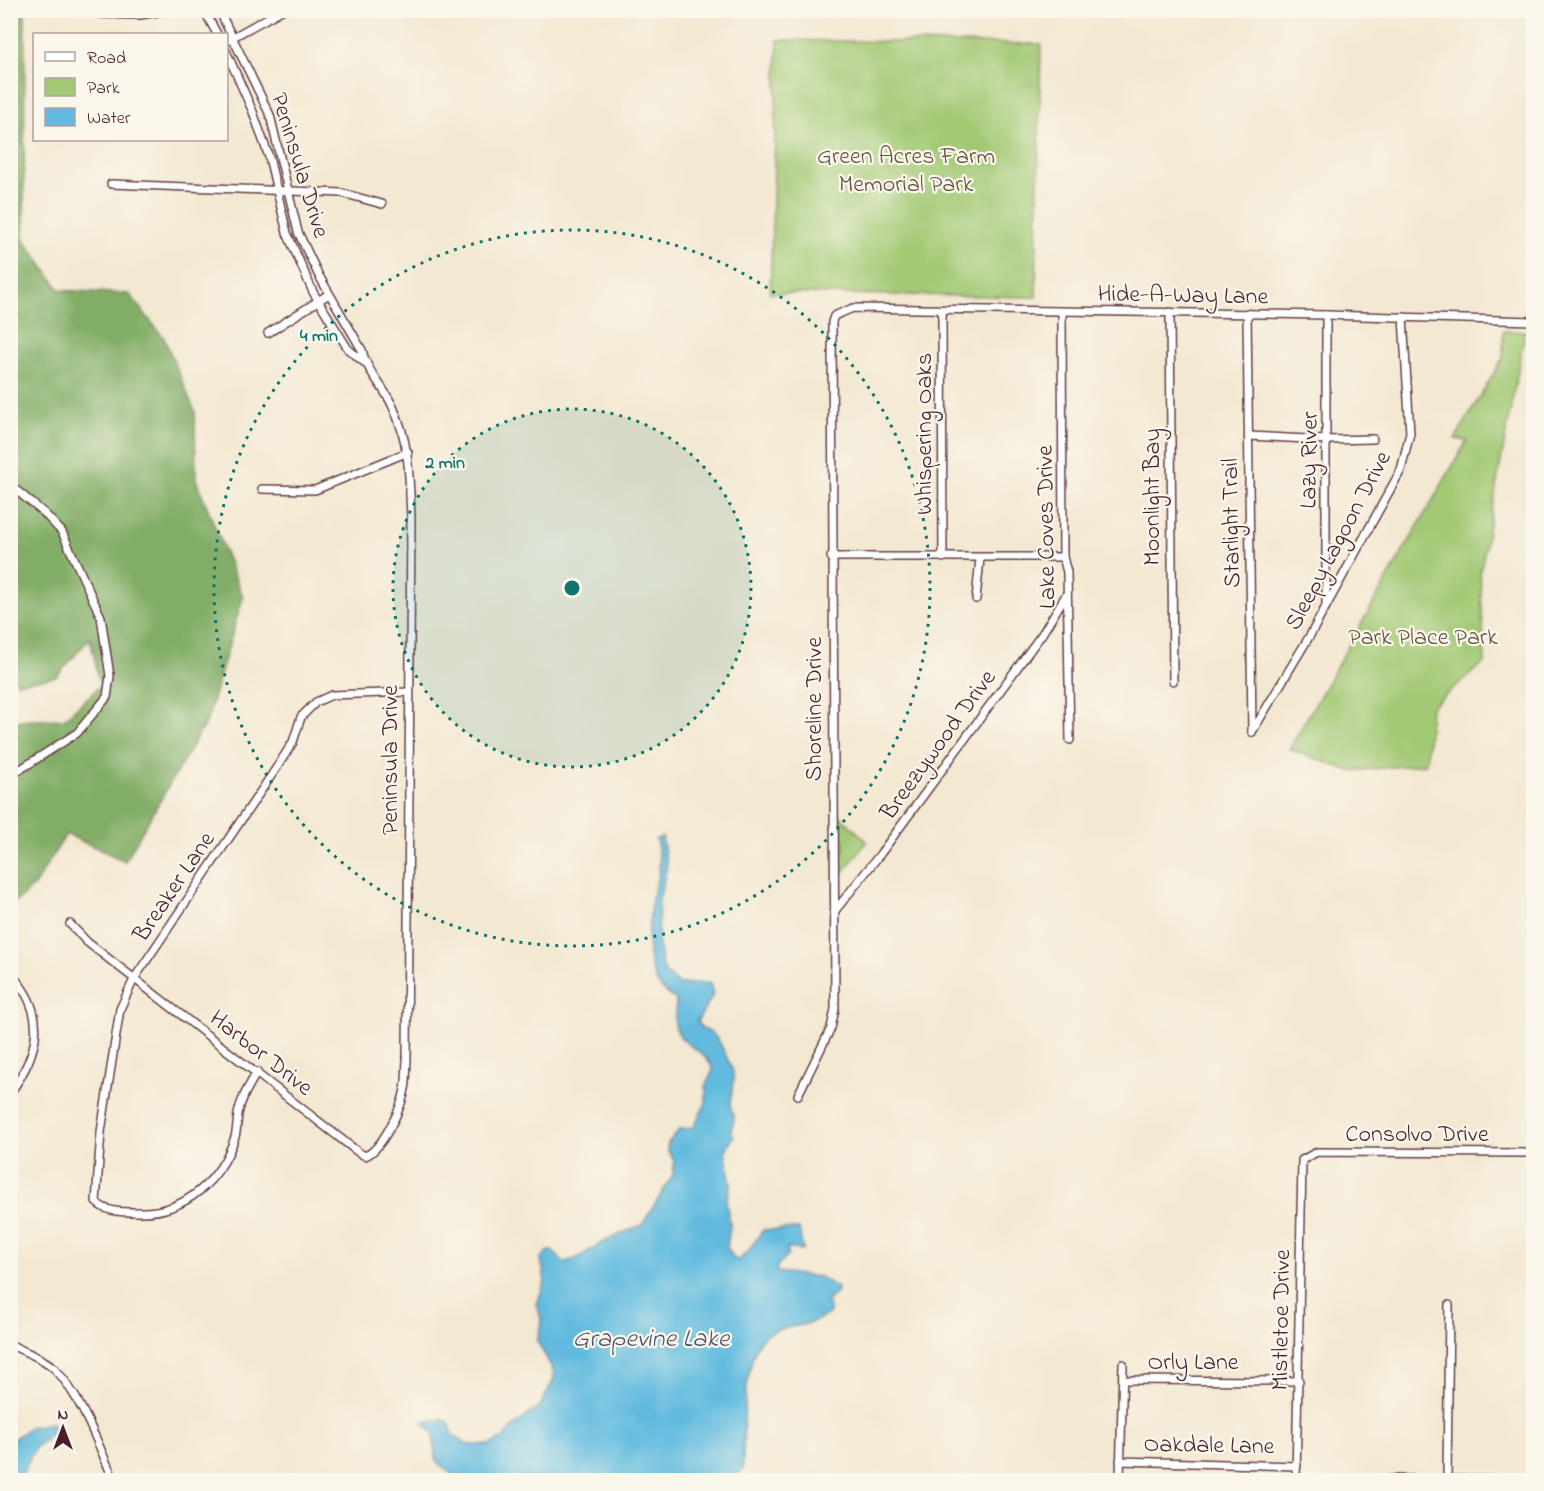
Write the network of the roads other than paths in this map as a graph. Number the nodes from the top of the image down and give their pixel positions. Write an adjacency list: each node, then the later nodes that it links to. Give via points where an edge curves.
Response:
1 (169, 10): 5 (street, via 140,15)
2 (204, 10): 6 (street)
3 (219, 10): 7 (street, Peninsula Drive)
4 (282, 10): 8 (street)
5 (100, 14)
6 (216, 33)
7 (228, 33)
8 (230, 39): 12 (street, Peninsula Drive, via 270,115)
9 (228, 56): 11 (street, Peninsula Drive, via 269,157)
10 (111, 184): 11 (street)
11 (275, 192): 12 (street); 15 (street, Peninsula Drive, via 287,232)
12 (288, 192): 13 (street, via 354,194); 14 (street, Peninsula Drive, via 298,232)
13 (382, 204)
14 (328, 294): 15 (street); 25 (street, Peninsula Drive, via 362,350)
15 (319, 302): 24 (street); 25 (street, Peninsula Drive, via 348,349)
16 (942, 310): 17 (street, Hide-A-Way Lane); 21 (street, Hide-A-Way Lane, via 850,308); 34 (street, Whispering Oaks)
17 (1062, 312): 18 (street, Hide-A-Way Lane); 33 (street, Lake Coves Drive)
18 (1170, 312): 19 (street, Hide-A-Way Lane); 39 (street, Moonlight Bay)
19 (1248, 313): 20 (street, Hide-A-Way Lane); 26 (street, Starlight Trail)
20 (1326, 315): 22 (street, Hide-A-Way Lane); 28 (street, Lazy River)
21 (834, 316): 32 (street, Shoreline Drive)
22 (1403, 317): 23 (street, Hide-A-Way Lane); 38 (street, Sleepy Lagoon Drive, via 1410,433 1401,470)
23 (1533, 321)
24 (268, 333)
25 (364, 362): 29 (street, Peninsula Drive, via 392,405)
26 (1249, 436): 28 (street); 41 (street, Starlight Trail)
27 (1372, 439): 28 (street)
28 (1327, 440): 38 (street, Lazy River)
29 (408, 452): 31 (street, via 315,490); 40 (street, Peninsula Drive)
30 (10, 485): 43 (street, via 62,532 101,617 110,676 106,697 77,733)
31 (262, 489)
32 (831, 557): 34 (street); 44 (street, Shoreline Drive)
33 (1063, 557): 35 (street); 36 (street, Lake Coves Drive)
34 (943, 558): 35 (street)
35 (980, 558): 37 (street)
36 (1066, 595): 42 (street, Lake Coves Drive); 44 (street, Breezywood Drive, via 1042,634 881,854)
37 (976, 599)
38 (1326, 606): 41 (street, Sleepy Lagoon Drive)
39 (1173, 681)
40 (409, 692): 47 (street, Breaker Lane, via 332,695 309,708 279,764); 52 (street, Peninsula Drive, via 405,1090 378,1147)
41 (1252, 732)
42 (1070, 740)
43 (10, 776)
44 (834, 912): 50 (street, Shoreline Drive, via 834,1020)
45 (70, 924): 47 (street, Harbor Drive)
46 (10, 973): 49 (street, via 29,1003 37,1036 31,1062)
47 (134, 979): 48 (street, Harbor Drive); 48 (street, Breaker Lane, via 120,1009 100,1136 96,1202 101,1208 152,1212 182,1204 208,1185 235,1137 245,1092)
48 (257, 1072): 52 (street, Harbor Drive)
49 (10, 1093)
50 (798, 1095)
51 (1533, 1153): 53 (street, Consolvo Drive, via 1317,1152)
52 (365, 1156)
53 (1302, 1160): 58 (street, Mistletoe Drive)
54 (1449, 1305): 62 (street)
55 (10, 1344): 63 (street, via 48,1364 61,1376)
56 (1123, 1364): 57 (street)
57 (1122, 1380): 58 (street, Orly Lane); 59 (street)
58 (1299, 1382): 60 (street, Mistletoe Drive)
59 (1120, 1461): 60 (street, Oakdale Lane); 64 (street)
60 (1297, 1466): 65 (street, Mistletoe Drive)
61 (1391, 1479): 62 (street)
62 (1447, 1479): 66 (street)
63 (114, 1480)
64 (1120, 1480)
65 (1296, 1480)
66 (1533, 1480)

